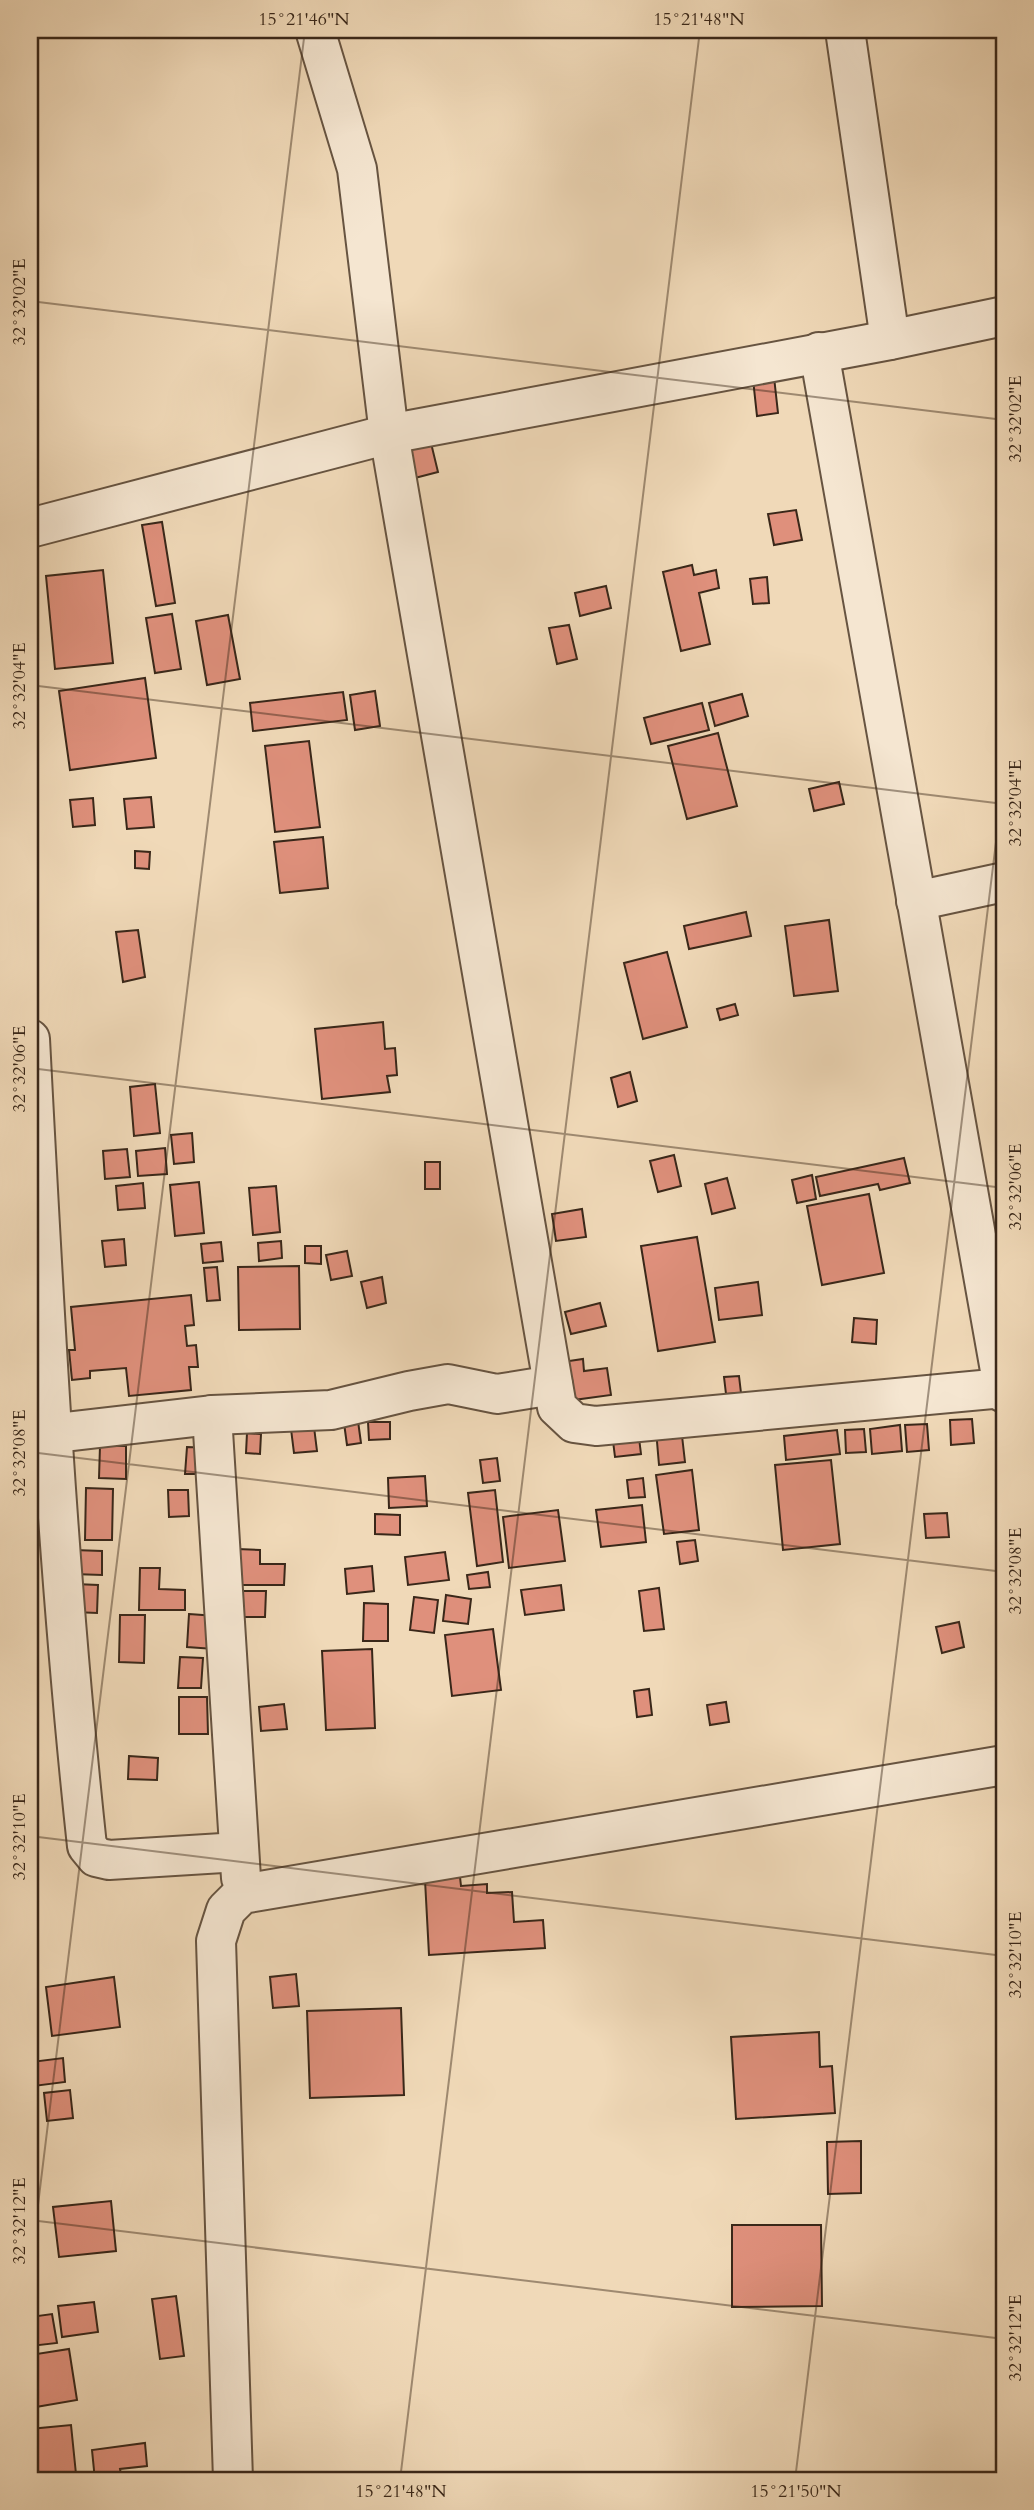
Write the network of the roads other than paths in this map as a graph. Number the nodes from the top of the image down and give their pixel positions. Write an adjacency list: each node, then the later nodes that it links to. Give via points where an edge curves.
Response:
1 (315, 30): 6 (street, via 357,169)
2 (845, 30): 4 (street)
3 (1004, 316): 4 (street)
4 (890, 340): 5 (street)
5 (819, 352): 6 (street); 9 (street)
6 (388, 434): 7 (street); 11 (street)
7 (30, 527)
8 (1004, 883): 9 (street)
9 (916, 901): 12 (street)
10 (30, 1039): 14 (street)
11 (553, 1385): 12 (street, via 557,1407 574,1423 596,1426); 13 (street, via 497,1394 448,1384 331,1410)
12 (1004, 1390)
13 (212, 1415): 14 (street); 16 (street)
14 (40, 1435): 16 (street, via 87,1846 96,1857 109,1860)
15 (1004, 1765): 17 (street)
16 (239, 1852): 17 (street)
17 (242, 1894): 18 (street, via 226,1910 216,1941)
18 (233, 2480)

